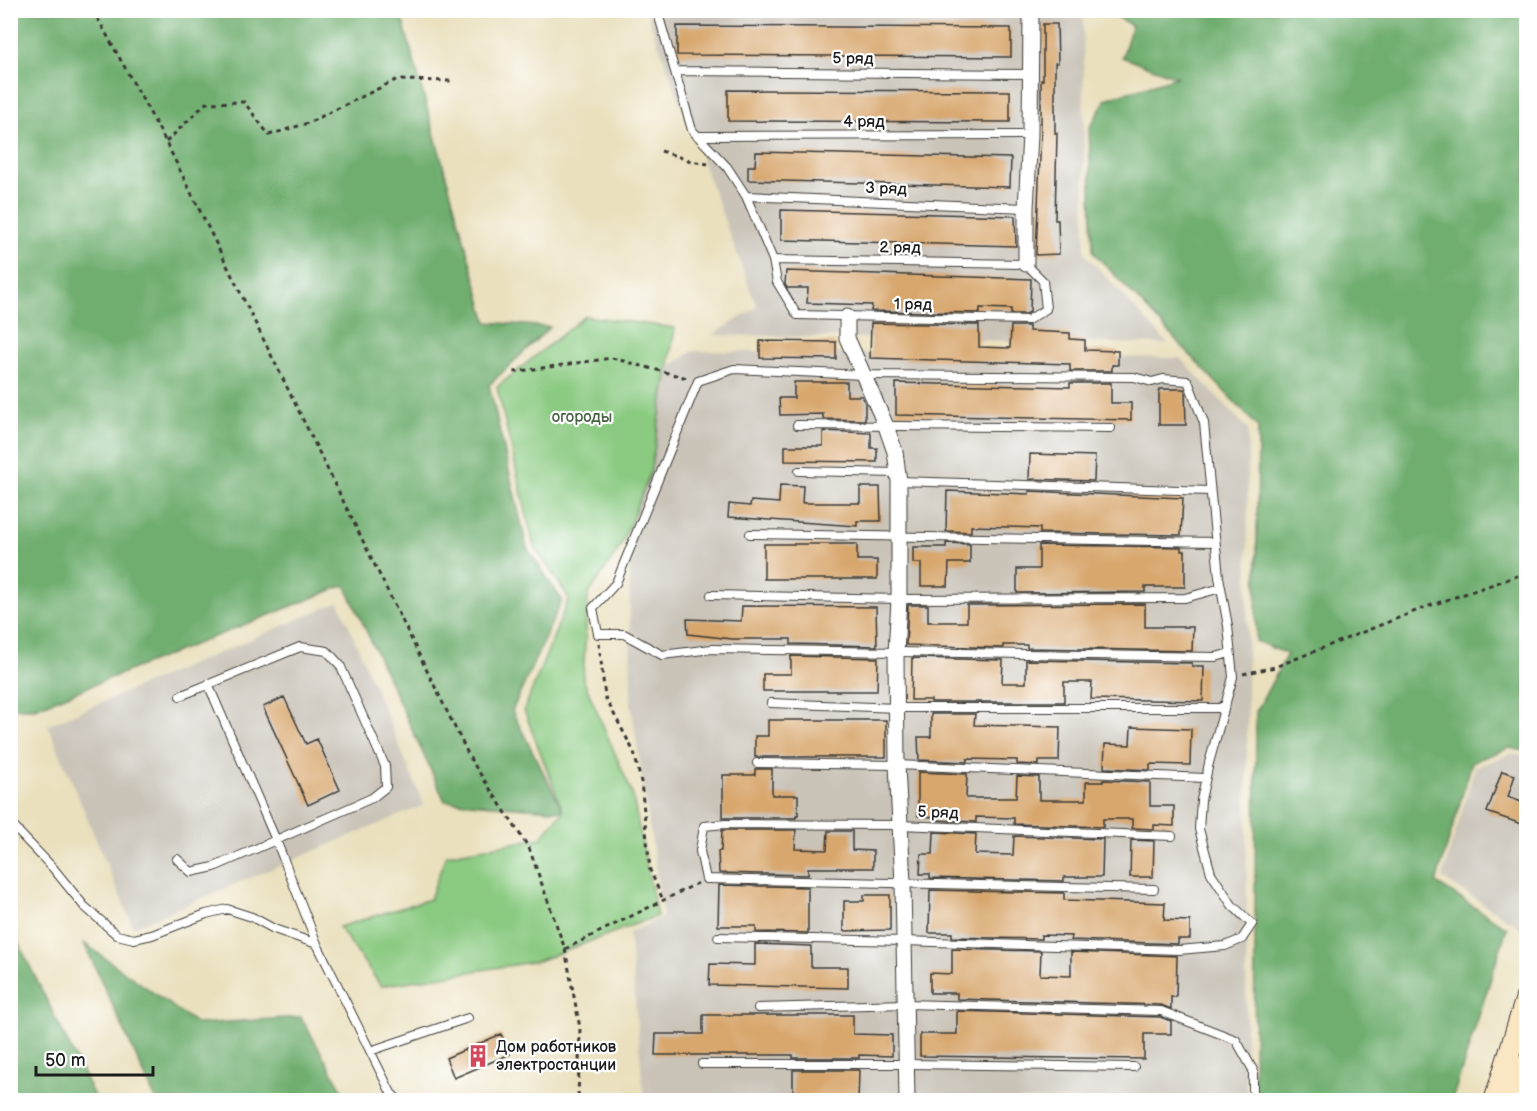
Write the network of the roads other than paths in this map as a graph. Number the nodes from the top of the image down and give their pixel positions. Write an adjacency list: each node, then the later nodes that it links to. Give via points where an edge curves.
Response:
1 (657, 10): 4 (lane)
2 (858, 10): 3 (lane)
3 (1031, 11): 5 (street)
4 (676, 71): 5 (lane, 5 ряд); 7 (lane)
5 (1030, 75): 6 (street)
6 (1030, 135): 7 (lane, 4 ряд); 9 (street)
7 (697, 136): 8 (lane, via 727,167)
8 (746, 196): 9 (lane, 3 ряд); 10 (lane)
9 (1026, 208): 11 (street)
10 (773, 260): 11 (lane, 2 ряд); 12 (lane, 1 ряд, via 777,282 797,315)
11 (1026, 264): 12 (lane, 1 ряд, via 1043,280 1046,309 1028,320)
12 (847, 317): 13 (street, via 847,338)
13 (864, 375): 15 (street); 19 (lane, via 1188,381 1204,423); 26 (lane, via 734,369 698,381 616,583 593,608 598,634 624,634 662,655 712,649)
14 (797, 425): 15 (lane)
15 (886, 426): 16 (lane); 18 (street)
16 (1111, 428)
17 (799, 471): 18 (lane)
18 (899, 477): 19 (lane); 21 (street)
19 (1210, 490): 22 (lane)
20 (750, 534): 21 (lane)
21 (900, 536): 22 (lane); 25 (street)
22 (1215, 542): 23 (lane)
23 (1221, 588): 25 (lane, via 1185,598); 27 (lane)
24 (711, 595): 25 (lane)
25 (899, 599): 26 (street)
26 (896, 653): 27 (lane, via 1216,657); 32 (street)
27 (1230, 653): 31 (lane, via 1233,677)
28 (208, 684): 29 (lane); 39 (lane); 39 (lane, via 300,647 327,651 340,665 385,766 386,787 372,798)
29 (180, 696)
30 (771, 704): 32 (lane)
31 (1226, 704): 32 (lane, via 1220,708); 35 (lane)
32 (897, 708): 34 (street)
33 (757, 763): 34 (lane)
34 (897, 765): 35 (lane); 37 (street)
35 (1206, 778): 44 (lane, via 1199,829 1211,873 1232,905 1252,924 1242,939 1225,946 1179,950)
36 (10, 823): 45 (lane, via 84,906 117,935 134,939 152,935 227,909)
37 (899, 825): 38 (lane, 5 ряд); 41 (street); 41 (lane, 5 ряд, via 704,826 700,851 706,879)
38 (1172, 836)
39 (276, 840): 40 (lane, via 214,867 190,872); 45 (lane)
40 (177, 859)
41 (903, 883): 42 (lane); 44 (street)
42 (1154, 889)
43 (717, 937): 44 (lane)
44 (904, 940): 47 (street)
45 (317, 944): 51 (lane)
46 (1527, 999): 50 (main road)
47 (906, 1004): 48 (lane); 53 (street); 57 (lane, via 1161,1011 1236,1040 1253,1070)
48 (758, 1008)
49 (468, 1018): 51 (lane)
50 (1512, 1048): 58 (main road); 59 (main road)
51 (370, 1051): 55 (lane)
52 (702, 1064): 53 (lane)
53 (907, 1064): 54 (lane); 56 (street)
54 (1134, 1067)
55 (398, 1101)
56 (908, 1101)
57 (1253, 1101)
58 (1495, 1101)
59 (1515, 1101)

